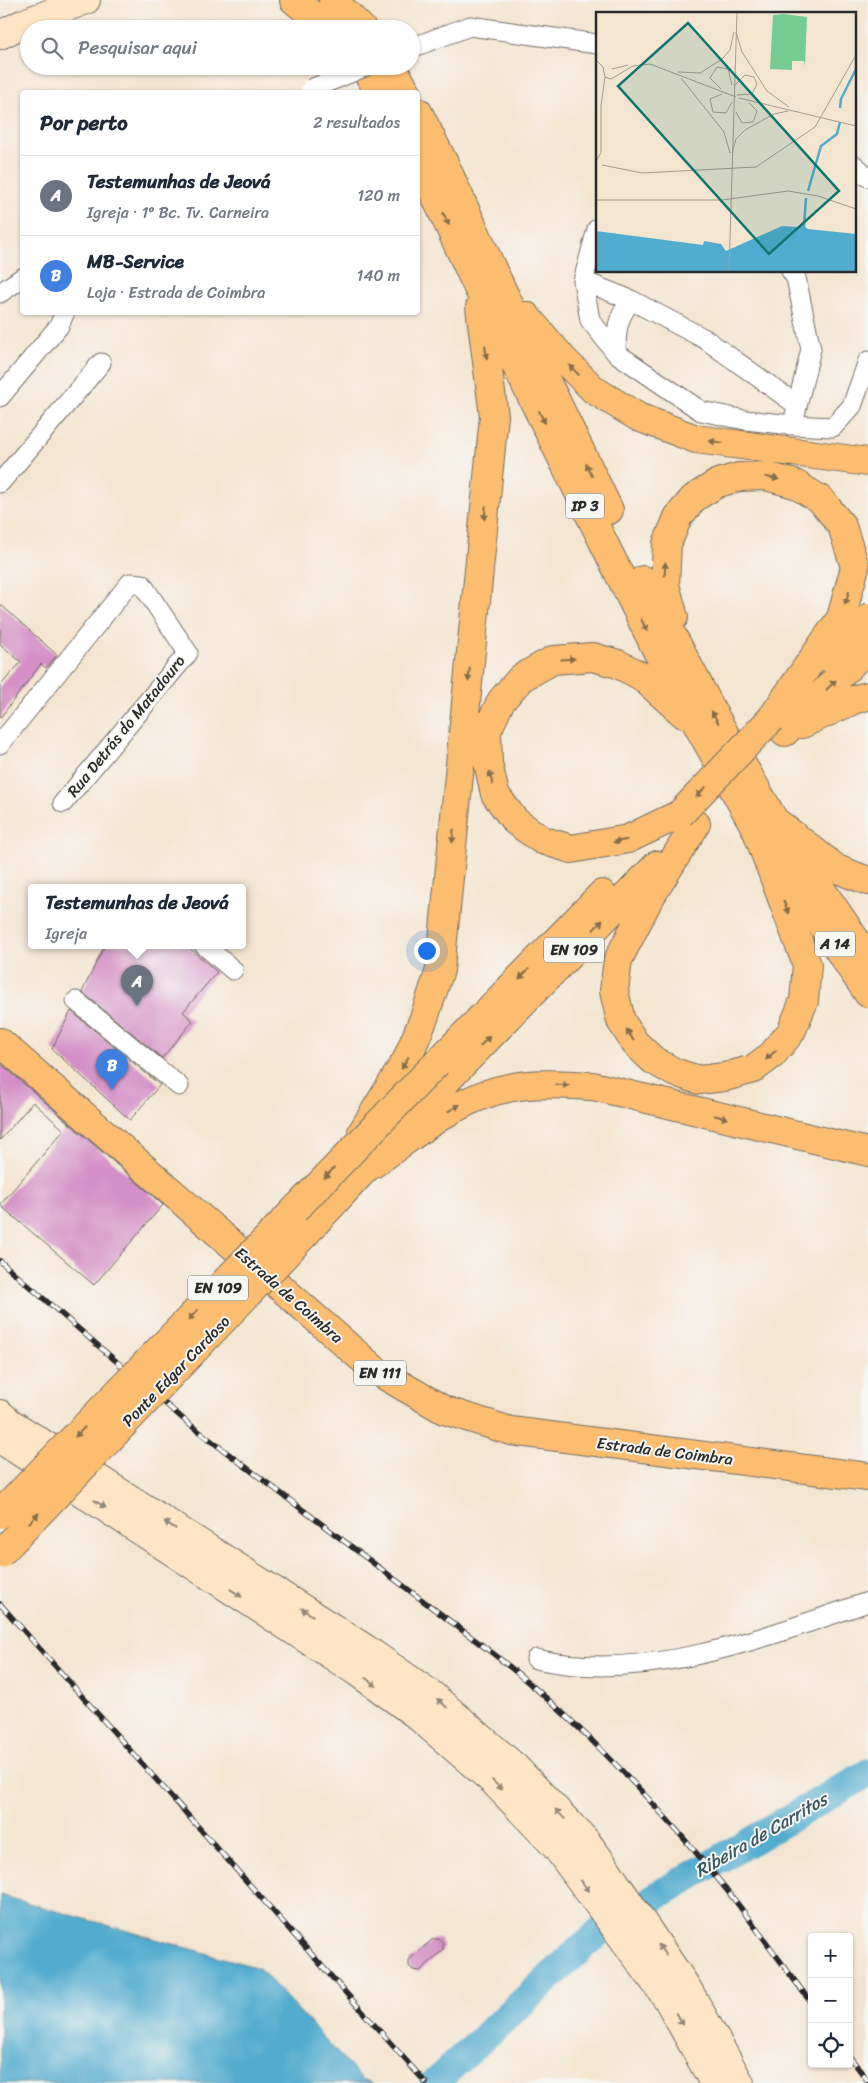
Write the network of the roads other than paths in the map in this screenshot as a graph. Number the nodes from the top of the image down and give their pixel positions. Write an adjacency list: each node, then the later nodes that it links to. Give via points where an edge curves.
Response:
1 (86, 0): 4 (main road)
2 (294, 0): 5 (main road)
3 (332, 0): 6 (main road)
4 (32, 20)
5 (318, 20)
6 (353, 20)
7 (20, 25): 8 (main road)
8 (0, 35)
9 (420, 44): 10 (street, via 470,26)
10 (596, 44)
11 (345, 75): 14 (street, bridge)
12 (369, 75): 15 (main road)
13 (397, 75): 16 (main road)
14 (309, 90)
15 (380, 90)
16 (406, 90)
17 (420, 116): 24 (main road, IP 3, via 444,163)
18 (420, 163): 24 (main road, IP 3, one-way to 24)
19 (856, 168): 20 (street)
20 (868, 177)
21 (596, 233): 25 (street)
22 (792, 272): 33 (street, via 796,278 811,349)
23 (20, 279): 26 (street)
24 (486, 280): 35 (main road, one-way to 24, via 696,439 638,417 594,390); 39 (main road, IP 3, one-way to 24); 42 (main road, IP 3, one-way to 42, via 666,669); 56 (main road, one-way to 56, via 494,416 440,970 407,1059)
25 (583, 281): 27 (street); 29 (street, via 590,320)
26 (0, 294)
27 (631, 300): 29 (street, via 621,313 616,330); 33 (street, via 705,339)
28 (64, 315): 32 (street, via 59,326)
29 (616, 353): 34 (street, via 701,411)
30 (868, 361): 34 (street, via 852,406 833,427)
31 (101, 363): 36 (street)
32 (0, 397)
33 (797, 405): 34 (street)
34 (792, 426)
35 (868, 462)
36 (0, 483)
37 (868, 618): 41 (main road, EN 109)
38 (868, 647): 41 (main road, EN 109, one-way to 38)
39 (688, 667): 41 (main road, one-way to 41, via 664,585 667,544 678,517 694,498 718,483 739,477 766,476 795,484 821,500 842,526 855,568 841,618); 46 (main road, IP 3, one-way to 39)
40 (868, 696): 41 (main road)
41 (778, 725): 45 (main road, EN 109)
42 (698, 726): 45 (main road, one-way to 42, via 628,839 572,849 542,840 515,821 495,794 488,762 488,732 501,701 521,678 553,660 593,657 618,664 641,676); 46 (main road, IP 3)
43 (0, 744): 44 (street, Rua Detrás do Matadouro, via 130,583 142,584 188,653)
44 (63, 803)
45 (688, 819): 46 (main road, one-way to 45, via 808,965 804,1001 791,1032 772,1055 752,1069 699,1080 674,1072 653,1060 635,1043 621,1021 614,991 618,960); 56 (main road, Ponte Edgar Cardoso / EN 109, bridge)
46 (765, 824): 47 (main road, via 837,869); 49 (main road, A 14); 51 (main road, A 14)
47 (868, 881)
48 (209, 949): 50 (street)
49 (868, 958)
50 (233, 970)
51 (868, 993)
52 (76, 1001): 54 (street)
53 (0, 1042): 59 (main road, Estrada de Coimbra / EN 111, via 375,1370 444,1410 511,1430)
54 (178, 1086)
55 (868, 1152): 56 (main road, one-way to 55, via 482,1094 514,1086 557,1084 593,1086)
56 (360, 1158): 60 (main road, Ponte Edgar Cardoso / EN 109, one-way to 60, bridge); 61 (main road, Ponte Edgar Cardoso / EN 109, one-way to 56, bridge)
57 (0, 1414): 64 (main road, one-way to 57, via 514,1766 432,1695 366,1649)
58 (0, 1439): 65 (main road, one-way to 65, via 358,1672 414,1714 494,1782)
59 (868, 1477)
60 (0, 1514)
61 (0, 1554)
62 (868, 1602): 63 (street, via 752,1642 652,1663 574,1665)
63 (536, 1659)
64 (586, 1842): 65 (main road); 67 (main road, one-way to 64, via 687,1988)
65 (556, 1847): 66 (main road, one-way to 66, via 668,2000)
66 (714, 2083)
67 (740, 2083)

